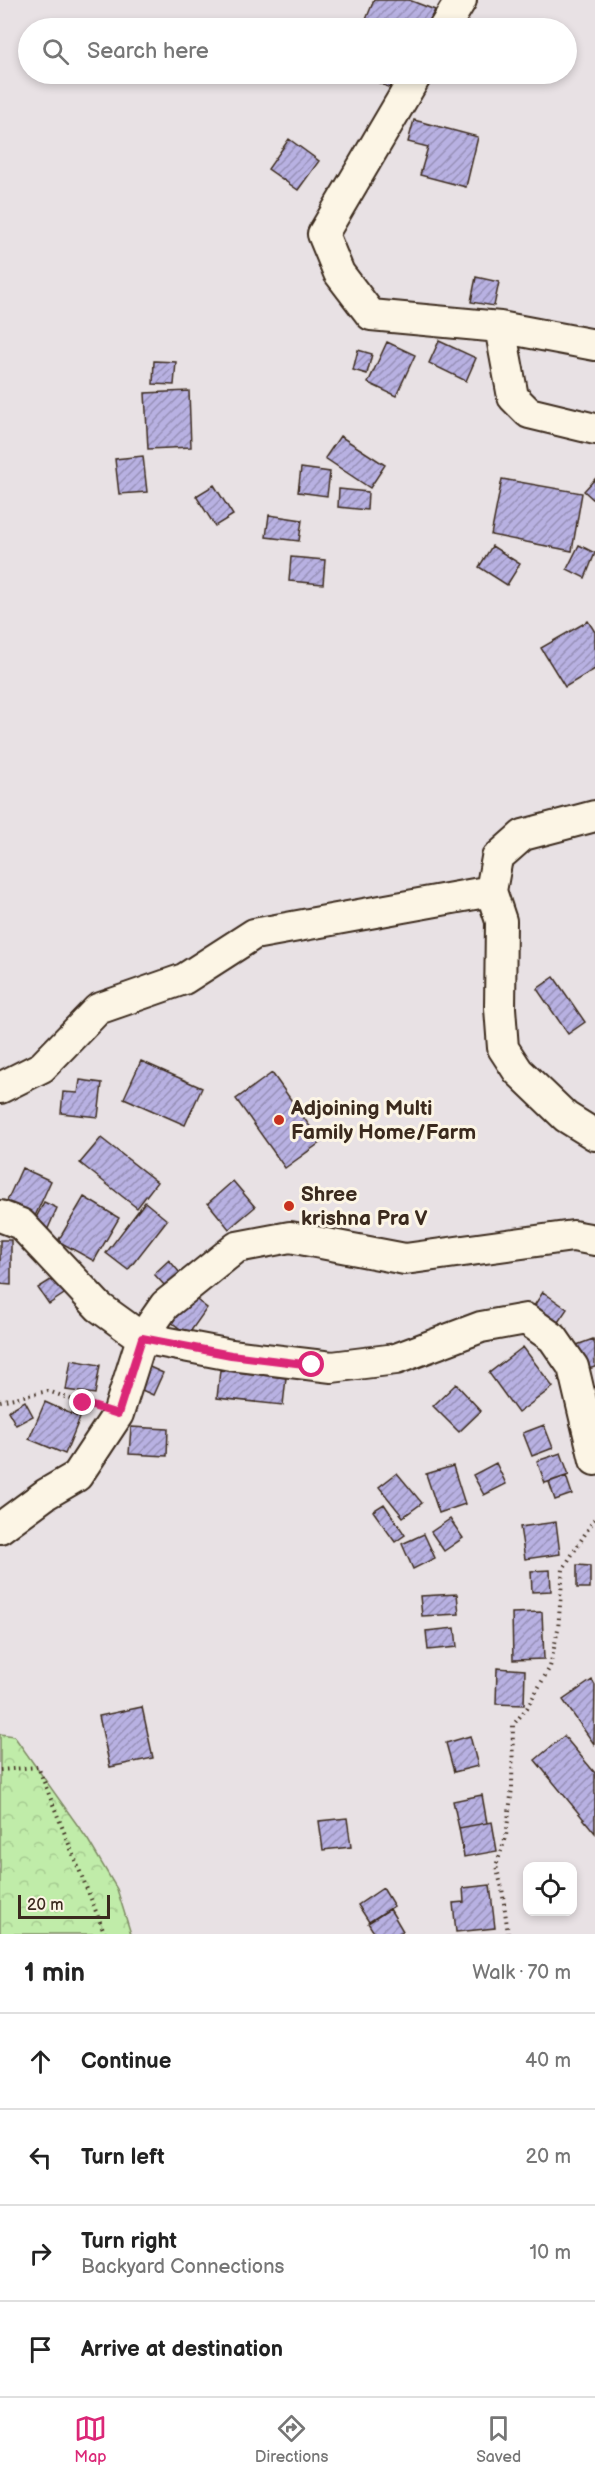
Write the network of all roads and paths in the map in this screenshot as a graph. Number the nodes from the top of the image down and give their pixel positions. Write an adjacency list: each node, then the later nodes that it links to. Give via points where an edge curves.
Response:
1 (461, 0): 2 (street)
2 (450, 18)
3 (411, 84): 4 (street, via 323,234 339,273 371,315)
4 (500, 327): 5 (street); 6 (street, via 513,397 529,413)
5 (595, 345)
6 (595, 429)
7 (595, 816): 8 (street, via 523,835 497,858)
8 (491, 891): 9 (street, via 254,934 184,979 98,1009 42,1067); 10 (street, via 501,921 503,1048 518,1071 558,1109)
9 (0, 1088)
10 (595, 1135)
11 (0, 1216): 13 (street, via 21,1224 99,1307)
12 (595, 1240): 13 (street, via 573,1236 405,1259 290,1237 237,1247 165,1305)
13 (142, 1338): 15 (street); 16 (street, via 231,1355 332,1367 396,1359 481,1327 526,1319 553,1338 573,1367)
14 (0, 1401): 15 (path, via 48,1391)
15 (118, 1414): 18 (street, via 77,1476)
16 (595, 1460)
17 (595, 1518): 21 (path, via 563,1569 550,1667 513,1725 512,1788 506,1836 496,1866)
18 (0, 1528)
19 (0, 1770): 20 (path, via 38,1767)
20 (105, 1934)
21 (508, 1934)

